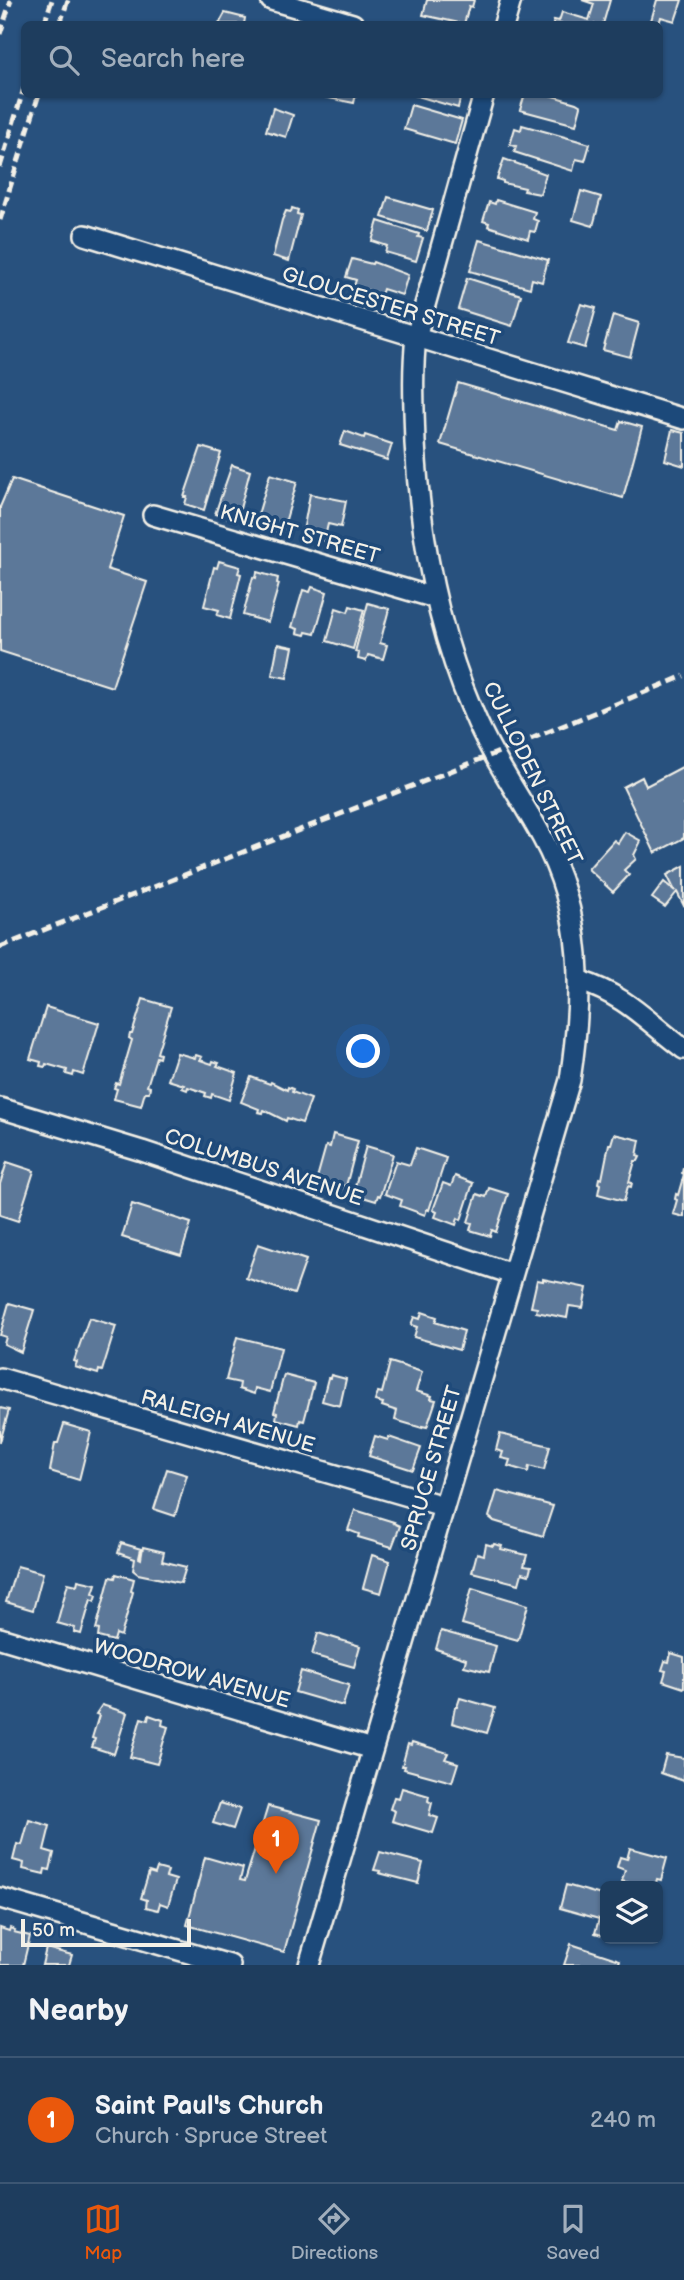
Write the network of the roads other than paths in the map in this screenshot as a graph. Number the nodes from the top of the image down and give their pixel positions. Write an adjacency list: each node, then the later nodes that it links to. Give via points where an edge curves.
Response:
1 (271, 0): 3 (street)
2 (511, 0): 4 (street)
3 (344, 21)
4 (505, 21)
5 (483, 98): 7 (street, CULLODEN STREET)
6 (85, 235): 7 (street, GLOUCESTER STREET)
7 (416, 337): 8 (street, GLOUCESTER STREET); 10 (street, CULLODEN STREET, via 412,376 418,503)
8 (684, 419)
9 (153, 515): 10 (street, KNIGHT STREET)
10 (435, 598): 11 (street, CULLODEN STREET, via 473,712 554,860 577,941)
11 (580, 981): 12 (street, via 625,1001); 14 (street, SPRUCE STREET, via 570,1080)
12 (684, 1049)
13 (0, 1108): 14 (street, COLUMBUS AVENUE)
14 (512, 1274): 16 (street, SPRUCE STREET)
15 (0, 1378): 16 (street, RALEIGH AVENUE)
16 (443, 1506): 18 (street, SPRUCE STREET)
17 (0, 1638): 18 (street, WOODROW AVENUE)
18 (372, 1749): 21 (street, SPRUCE STREET)
19 (0, 1898): 20 (street)
20 (230, 1965)
21 (309, 1965)

